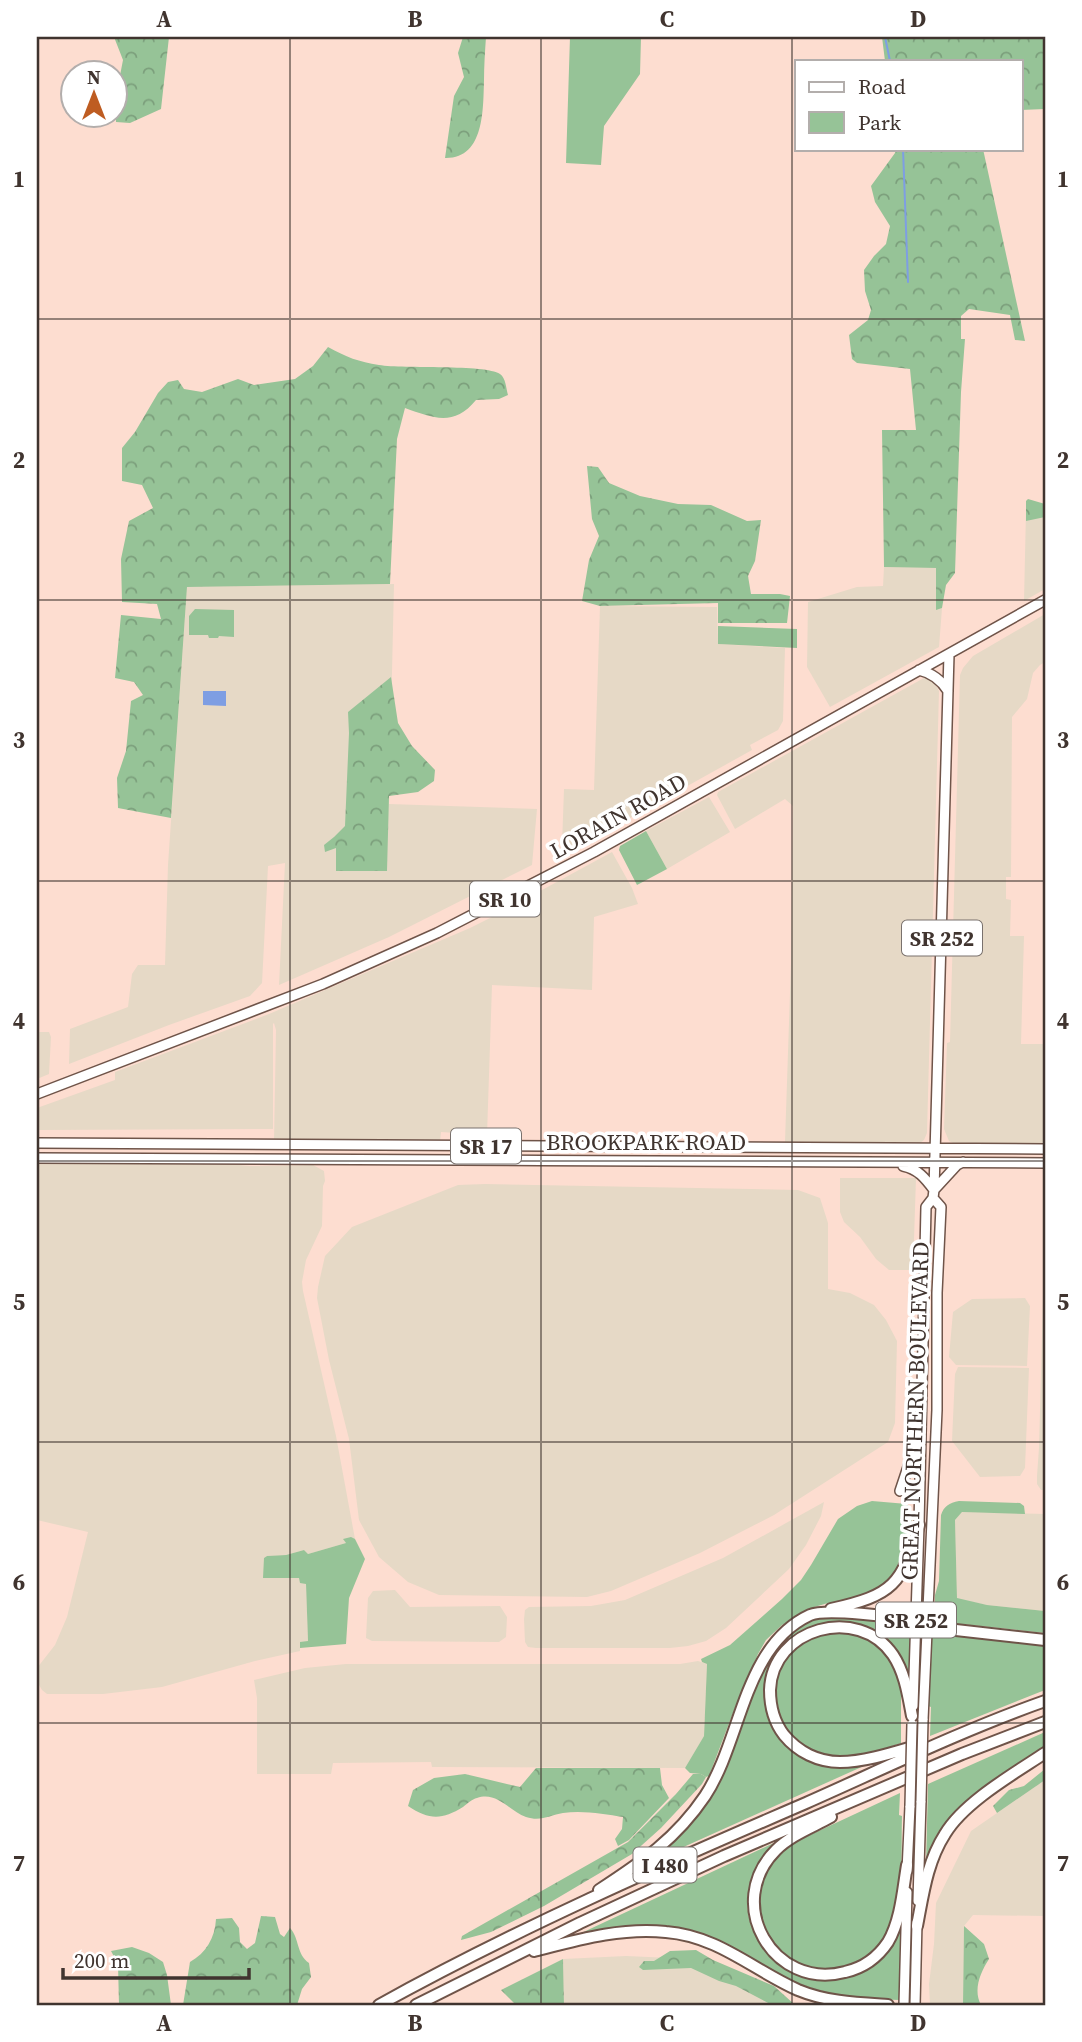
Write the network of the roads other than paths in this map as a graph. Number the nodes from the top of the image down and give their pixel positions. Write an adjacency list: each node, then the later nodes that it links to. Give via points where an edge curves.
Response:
1 (1045, 600): 2 (main road, LORAIN ROAD / SR 10)
2 (949, 654): 3 (main road, LORAIN ROAD / SR 10); 4 (main road, GREAT NORTHERN BOULEVARD / SR 252)
3 (919, 670): 4 (main road, via 939,680); 5 (main road, LORAIN ROAD / SR 10, via 594,852 437,933 310,989)
4 (948, 693): 7 (main road, GREAT NORTHERN BOULEVARD / SR 252)
5 (37, 1094)
6 (37, 1143): 7 (main road, BROOKPARK ROAD / SR 17)
7 (936, 1148): 8 (main road, BROOKPARK ROAD / SR 17); 11 (main road, GREAT NORTHERN BOULEVARD / SR 252)
8 (1045, 1149)
9 (37, 1158): 10 (main road, BROOKPARK ROAD / SR 17)
10 (884, 1162): 11 (main road, BROOKPARK ROAD / SR 17); 14 (main road, via 913,1168)
11 (935, 1162): 12 (main road, BROOKPARK ROAD / SR 17); 14 (main road, GREAT NORTHERN BOULEVARD / SR 252)
12 (963, 1163): 13 (main road, BROOKPARK ROAD / SR 17); 14 (main road)
13 (1045, 1163)
14 (934, 1194): 15 (main road, GREAT NORTHERN BOULEVARD / SR 252, via 926,1207); 19 (main road, GREAT NORTHERN BOULEVARD / SR 252, via 941,1207)
15 (921, 1429): 16 (main road); 17 (main road, GREAT NORTHERN BOULEVARD / SR 252)
16 (900, 1491)
17 (919, 1525): 18 (highway, via 905,1569 883,1593); 20 (main road, GREAT NORTHERN BOULEVARD / SR 252)
18 (812, 1614): 20 (highway); 30 (highway, via 778,1638 766,1654 707,1794 682,1827 647,1858)
19 (928, 1615): 21 (main road, GREAT NORTHERN BOULEVARD / SR 252); 22 (highway, via 930,1622 947,1629)
20 (916, 1620): 21 (highway); 24 (main road, GREAT NORTHERN BOULEVARD / SR 252)
21 (927, 1634): 24 (main road, GREAT NORTHERN BOULEVARD / SR 252)
22 (1045, 1640)
23 (1045, 1701): 26 (highway, I 480)
24 (916, 1720): 26 (highway, via 891,1653 861,1631 835,1626 804,1634 784,1651 772,1673 771,1710 776,1721 791,1743 812,1756 841,1762); 29 (main road, GREAT NORTHERN BOULEVARD / SR 252, bridge); 31 (main road, GREAT NORTHERN BOULEVARD / SR 252, bridge, via 921,1801)
25 (1045, 1722): 28 (highway, I 480)
26 (956, 1736): 30 (highway, I 480)
27 (1045, 1753): 31 (highway, via 968,1807 945,1832 926,1880)
28 (866, 1796): 29 (highway, via 789,1839 765,1864 753,1899 765,1940 789,1965 810,1973 841,1973 860,1967 873,1959 891,1934); 32 (highway, I 480, via 723,1856)
29 (907, 1865): 36 (main road, GREAT NORTHERN BOULEVARD / SR 252)
30 (567, 1911): 33 (highway, I 480)
31 (917, 1926): 37 (main road, GREAT NORTHERN BOULEVARD / SR 252)
32 (511, 1958): 34 (highway, I 480); 35 (highway, via 587,1938 667,1931 722,1947 815,1996)
33 (379, 2005)
34 (416, 2005)
35 (887, 2005)
36 (904, 2005)
37 (915, 2005)

